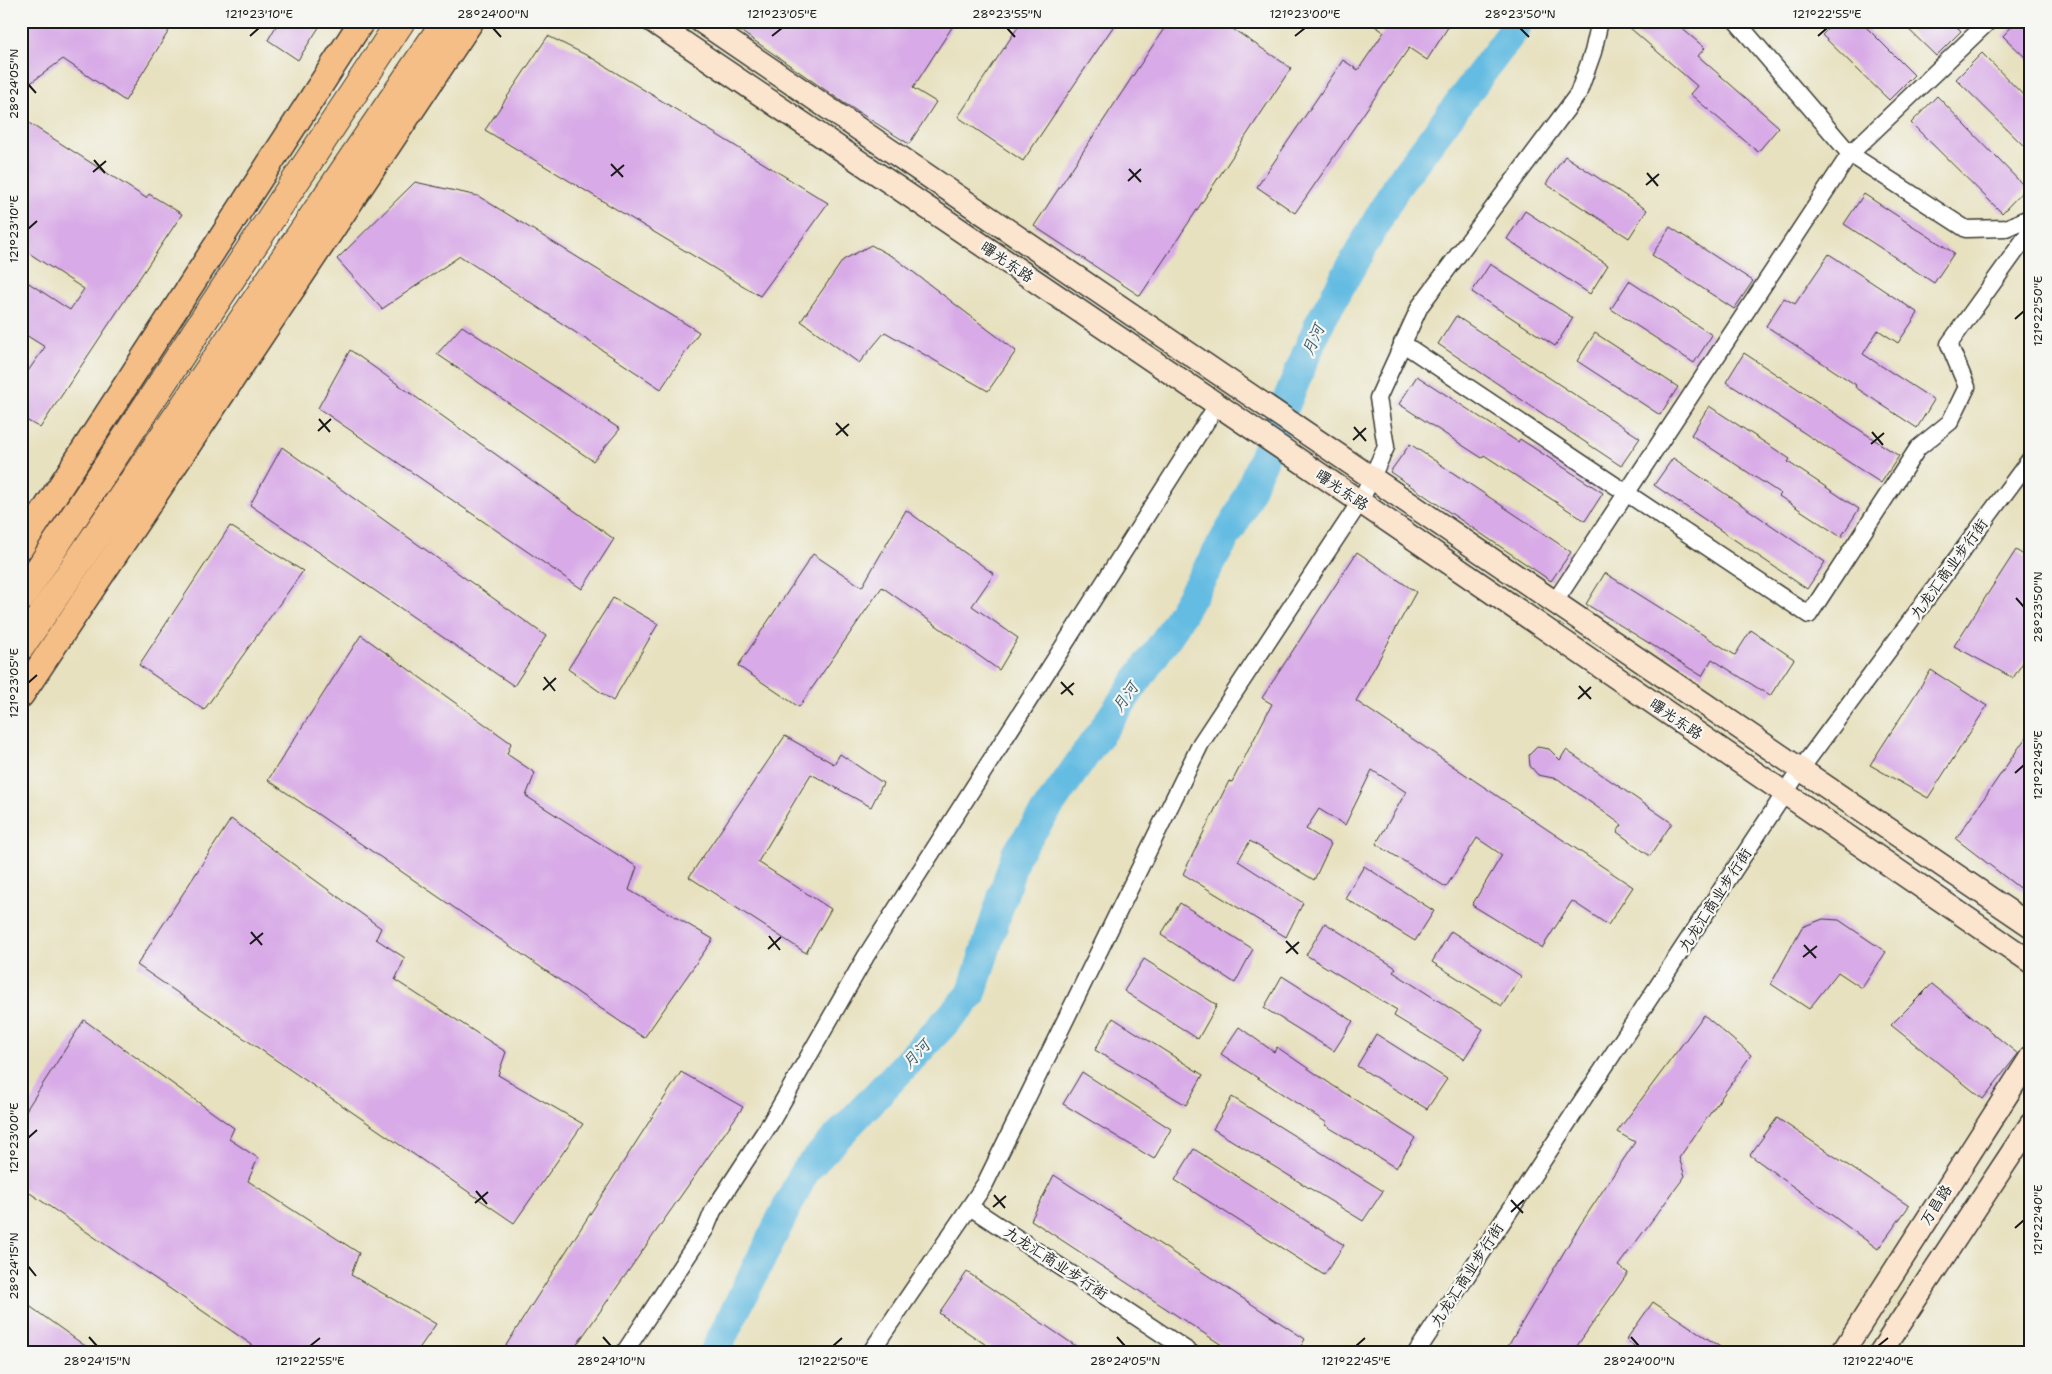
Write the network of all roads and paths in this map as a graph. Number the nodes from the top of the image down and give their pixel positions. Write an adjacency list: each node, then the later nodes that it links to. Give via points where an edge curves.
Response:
1 (362, 21): 19 (main road)
2 (401, 21): 20 (highway)
3 (446, 21): 22 (highway)
4 (471, 21): 23 (main road)
5 (652, 21): 14 (main road, 曙光东路)
6 (700, 21): 16 (main road, 曙光东路)
7 (1600, 21): 13 (street, via 1578,94 1420,306)
8 (1736, 21): 10 (street)
9 (1989, 21): 10 (street)
10 (1850, 154): 11 (street, via 1966,229 2006,228); 17 (street)
11 (2031, 217)
12 (2031, 230): 17 (street, via 1949,344 1967,387 1950,422 1918,448 1808,615)
13 (1402, 343): 16 (street, via 1378,398 1386,447); 17 (street)
14 (1217, 404): 18 (main road, 曙光东路); 31 (street, via 866,956 771,1122)
15 (2031, 458): 24 (street, 九龙汇商业步行街)
16 (1372, 476): 18 (street); 21 (main road, 曙光东路)
17 (1626, 494): 21 (street)
18 (1360, 502): 25 (main road, 曙光东路); 30 (street, via 1201,743 990,1175)
19 (21, 547)
20 (21, 597)
21 (1554, 604): 24 (main road, 曙光东路)
22 (21, 646)
23 (21, 695)
24 (1800, 770): 25 (street, 九龙汇商业步行街); 26 (main road, 曙光东路)
25 (1786, 794): 27 (main road, 曙光东路); 34 (street, 九龙汇商业步行街)
26 (2031, 926)
27 (2031, 962)
28 (2031, 1057): 35 (main road, 万昌路)
29 (2031, 1124): 36 (main road)
30 (970, 1207): 32 (street); 33 (street, 九龙汇商业步行街)
31 (624, 1353)
32 (870, 1353)
33 (1191, 1353)
34 (1416, 1353)
35 (1842, 1353)
36 (1880, 1353)

